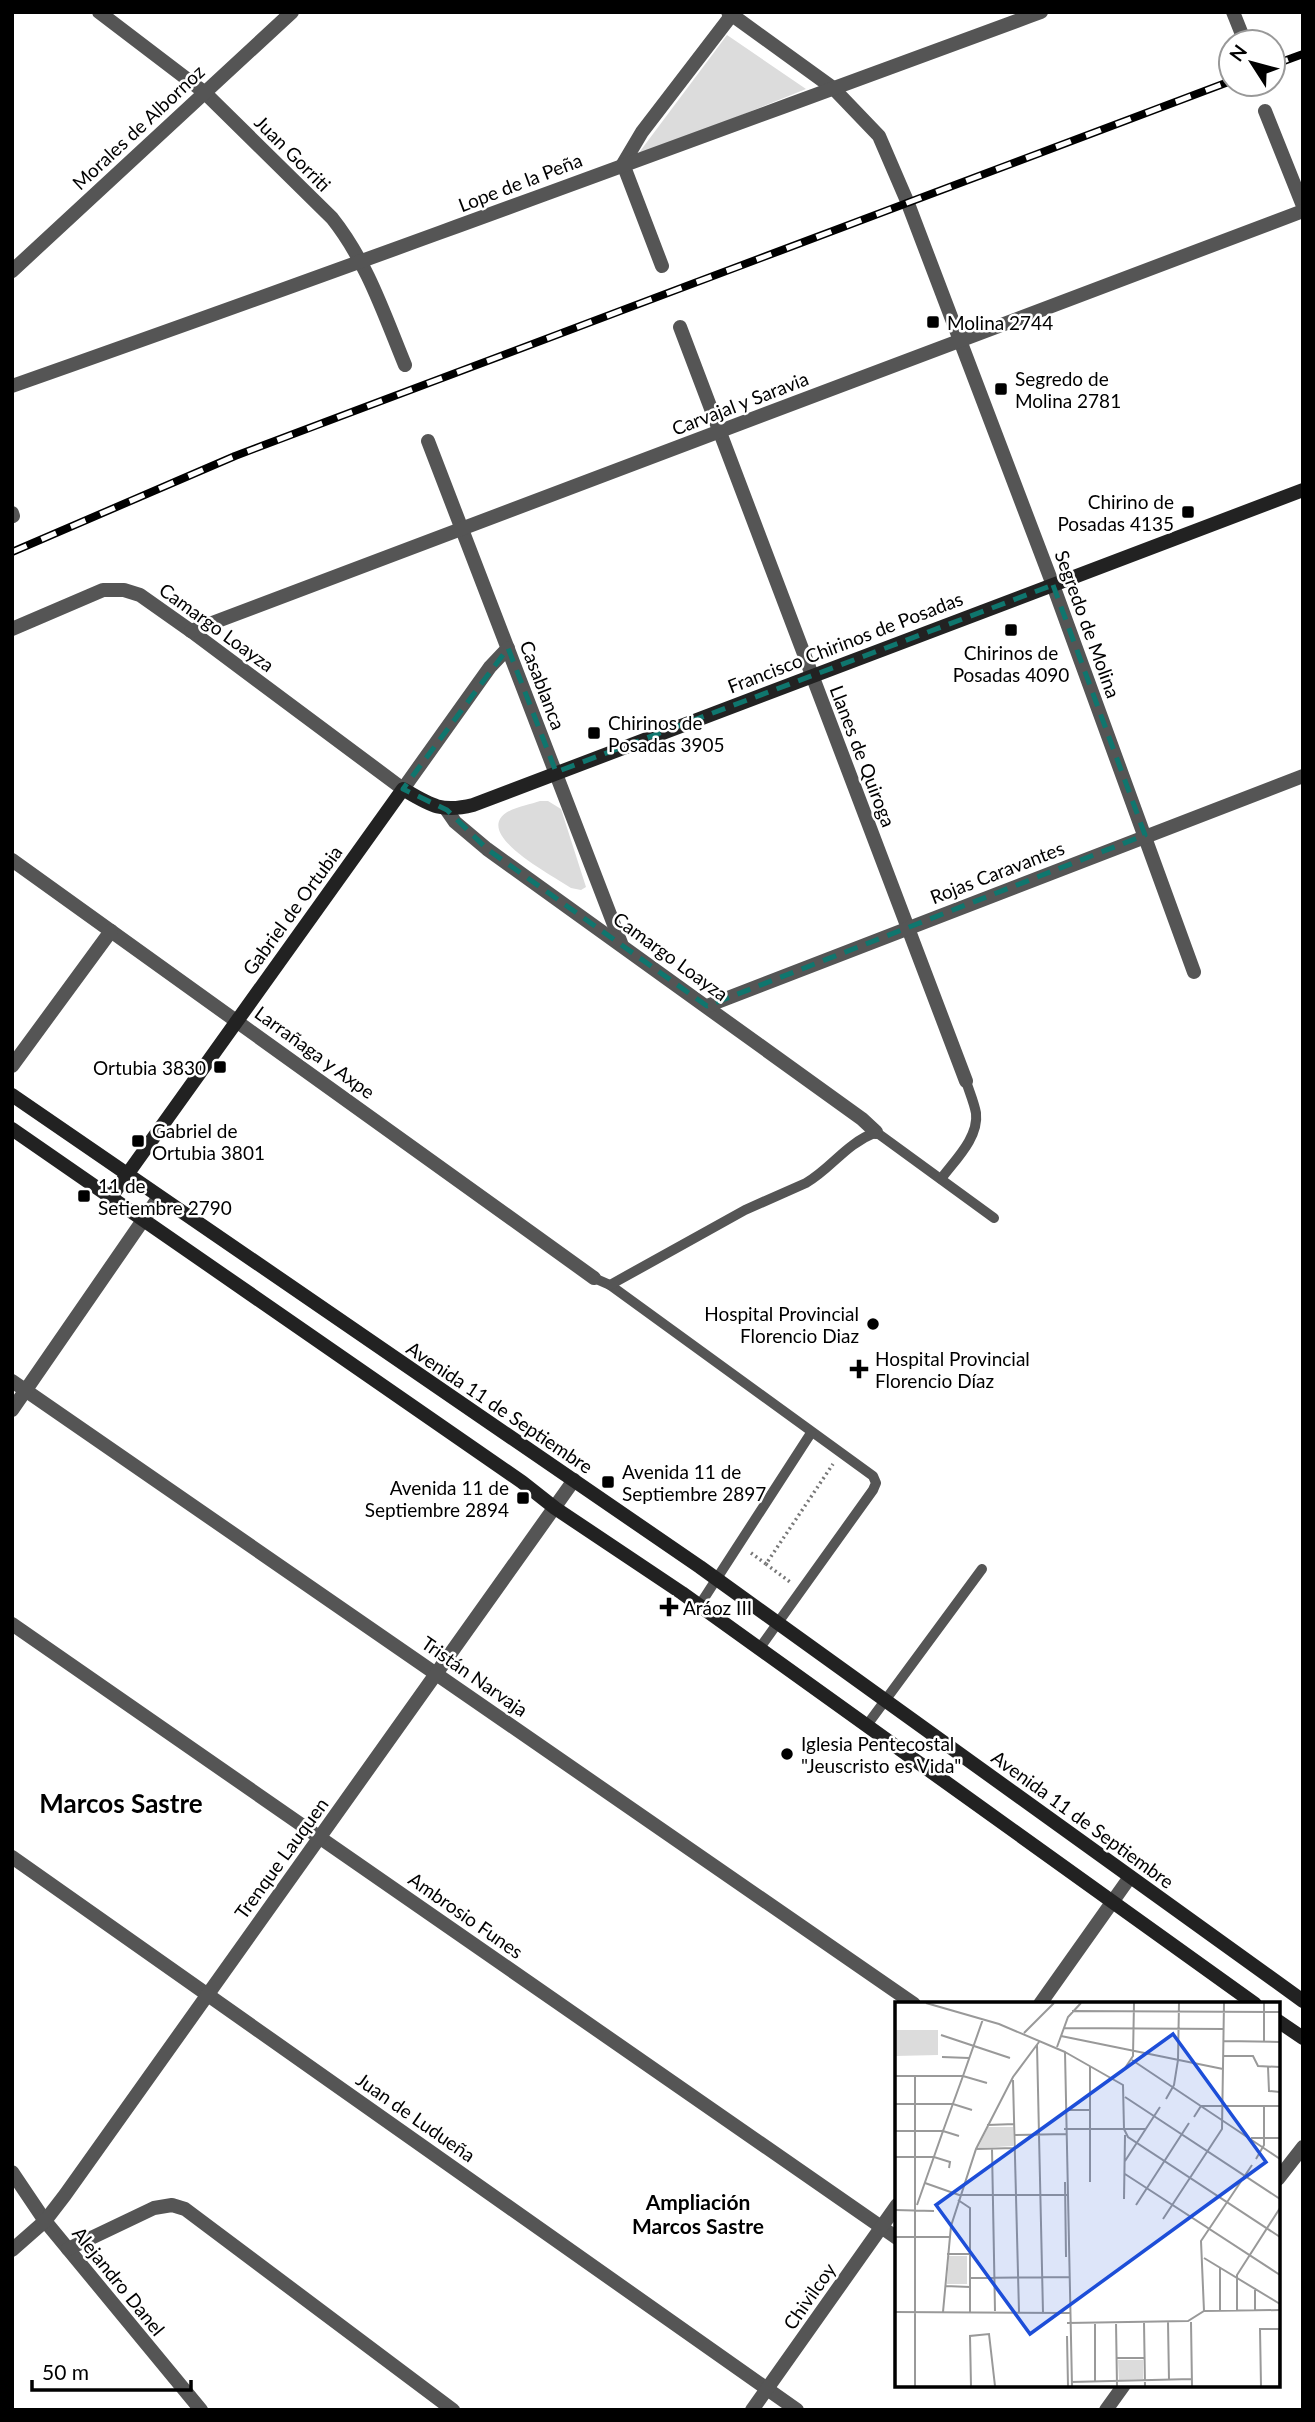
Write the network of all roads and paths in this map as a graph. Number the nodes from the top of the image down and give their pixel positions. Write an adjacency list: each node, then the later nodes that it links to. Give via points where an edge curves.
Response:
1 (99, 12): 6 (street, Juan Gorriti)
2 (292, 12): 6 (street, Morales de Albornoz)
3 (1041, 12): 5 (street, Lope de la Peña)
4 (731, 13): 5 (street); 8 (street)
5 (833, 88): 8 (street, Lope de la Peña); 14 (street, Segredo de Molina, via 879,136)
6 (204, 92): 10 (street, Juan Gorriti, via 332,218); 12 (street, Morales de Albornoz)
7 (1265, 111): 9 (street)
8 (623, 164): 10 (street, Lope de la Peña); 11 (street)
9 (1303, 208): 14 (street, Carvajal y Saravia)
10 (363, 262): 15 (street, Juan Gorriti); 16 (street, Lope de la Peña)
11 (662, 266)
12 (12, 271)
13 (680, 327): 17 (street, Llanes de Quiroga)
14 (959, 341): 17 (street, Carvajal y Saravia); 21 (street, Segredo de Molina)
15 (405, 366)
16 (12, 386)
17 (719, 431): 20 (street, Carvajal y Saravia); 25 (street, Llanes de Quiroga)
18 (428, 441): 20 (street, Casablanca)
19 (1303, 490): 21 (main road, Francisco Chirinos de Posadas)
20 (462, 529): 23 (street, Carvajal y Saravia); 24 (street, Casablanca)
21 (1053, 584): 25 (main road, Francisco Chirinos de Posadas); 30 (street, Segredo de Molina)
22 (12, 629): 23 (street, Camargo Loayza, via 103,590 124,590 140,595)
23 (191, 631): 28 (street, Camargo Loayza)
24 (508, 648): 26 (street, Casablanca); 28 (street, Gabriel de Ortubia)
25 (812, 675): 26 (main road, Francisco Chirinos de Posadas); 32 (street, Llanes de Quiroga)
26 (556, 772): 29 (main road, Francisco Chirinos de Posadas, via 473,805); 34 (street, Casablanca)
27 (1303, 776): 30 (street, Rojas Caravantes)
28 (403, 789): 29 (main road); 37 (main road, Gabriel de Ortubia)
29 (446, 809): 34 (street, Camargo Loayza, via 470,835)
30 (1145, 835): 32 (street, Rojas Caravantes); 35 (street, Segredo de Molina)
31 (12, 860): 33 (street, Larrañaga y Axpe)
32 (908, 928): 36 (street, Rojas Caravantes); 39 (street, Llanes de Quiroga)
33 (111, 931): 37 (street, Larrañaga y Axpe); 38 (street)
34 (622, 944): 36 (street, Camargo Loayza)
35 (1194, 972)
36 (707, 1006): 42 (street, Camargo Loayza)
37 (237, 1020): 43 (main road, Gabriel de Ortubia); 49 (street, Larrañaga y Axpe)
38 (12, 1066)
39 (966, 1081): 44 (lane, via 976,1124 973,1135)
40 (12, 1095): 43 (main road, Avenida 11 de Septiembre)
41 (12, 1129): 46 (main road)
42 (876, 1132): 44 (lane); 50 (lane, via 846,1148 806,1183 745,1210)
43 (127, 1175): 45 (main road, Avenida 11 de Septiembre); 46 (main road, Gabriel de Ortubia)
44 (940, 1179): 47 (lane)
45 (159, 1197): 48 (street); 56 (main road, Avenida 11 de Septiembre)
46 (111, 1198): 48 (main road)
47 (994, 1218)
48 (143, 1220): 52 (street); 57 (main road)
49 (594, 1278): 50 (lane)
50 (610, 1285): 54 (lane)
51 (12, 1381): 52 (street, Tristán Narvaja)
52 (26, 1390): 53 (street); 67 (street, Tristán Narvaja)
53 (12, 1410)
54 (811, 1433): 55 (lane); 58 (lane)
55 (840, 1453): 59 (path); 62 (lane, via 876,1483)
56 (574, 1480): 57 (street, Trenque Lauquen); 61 (main road, Avenida 11 de Septiembre)
57 (555, 1508): 63 (main road); 67 (street, Trenque Lauquen)
58 (738, 1544): 59 (path); 61 (lane)
59 (766, 1564): 62 (path)
60 (982, 1569): 68 (lane)
61 (717, 1579): 63 (lane); 64 (main road, Avenida 11 de Septiembre)
62 (800, 1590): 64 (lane)
63 (699, 1606): 66 (main road)
64 (778, 1623): 66 (lane); 68 (main road, Avenida 11 de Septiembre)
65 (12, 1624): 70 (street, Ambrosio Funes)
66 (760, 1649): 69 (main road)
67 (437, 1673): 70 (street, Trenque Lauquen); 76 (street, Tristán Narvaja)
68 (885, 1700): 69 (lane); 72 (main road, Avenida 11 de Septiembre)
69 (867, 1726): 73 (main road)
70 (320, 1836): 74 (street, Trenque Lauquen); 86 (street, Ambrosio Funes)
71 (12, 1857): 74 (street, Juan de Ludueña)
72 (1130, 1877): 73 (street); 75 (main road, Avenida 11 de Septiembre)
73 (1113, 1901): 77 (street); 78 (main road)
74 (207, 1994): 85 (street, Trenque Lauquen); 90 (street, Juan de Ludueña)
75 (1303, 2001)
76 (911, 2002)
77 (1041, 2002)
78 (1252, 2002)
79 (1280, 2022): 80 (main road)
80 (1303, 2038)
81 (1303, 2147): 83 (street)
82 (12, 2172): 85 (street, Alejandro Danel)
83 (1280, 2176)
84 (895, 2209): 86 (street, Chivilcoy)
85 (45, 2221): 88 (street, Alejandro Danel); 89 (street, Trenque Lauquen)
86 (881, 2227): 87 (street, Ambrosio Funes); 90 (street, Chivilcoy)
87 (895, 2237)
88 (68, 2249): 92 (street, Alejandro Danel); 93 (street, via 154,2208 172,2205 185,2209)
89 (12, 2250)
90 (767, 2388): 94 (street, Chivilcoy); 95 (street, Juan de Ludueña)
91 (1118, 2388): 96 (street)
92 (201, 2410)
93 (453, 2410)
94 (752, 2410)
95 (797, 2410)
96 (1106, 2410)

